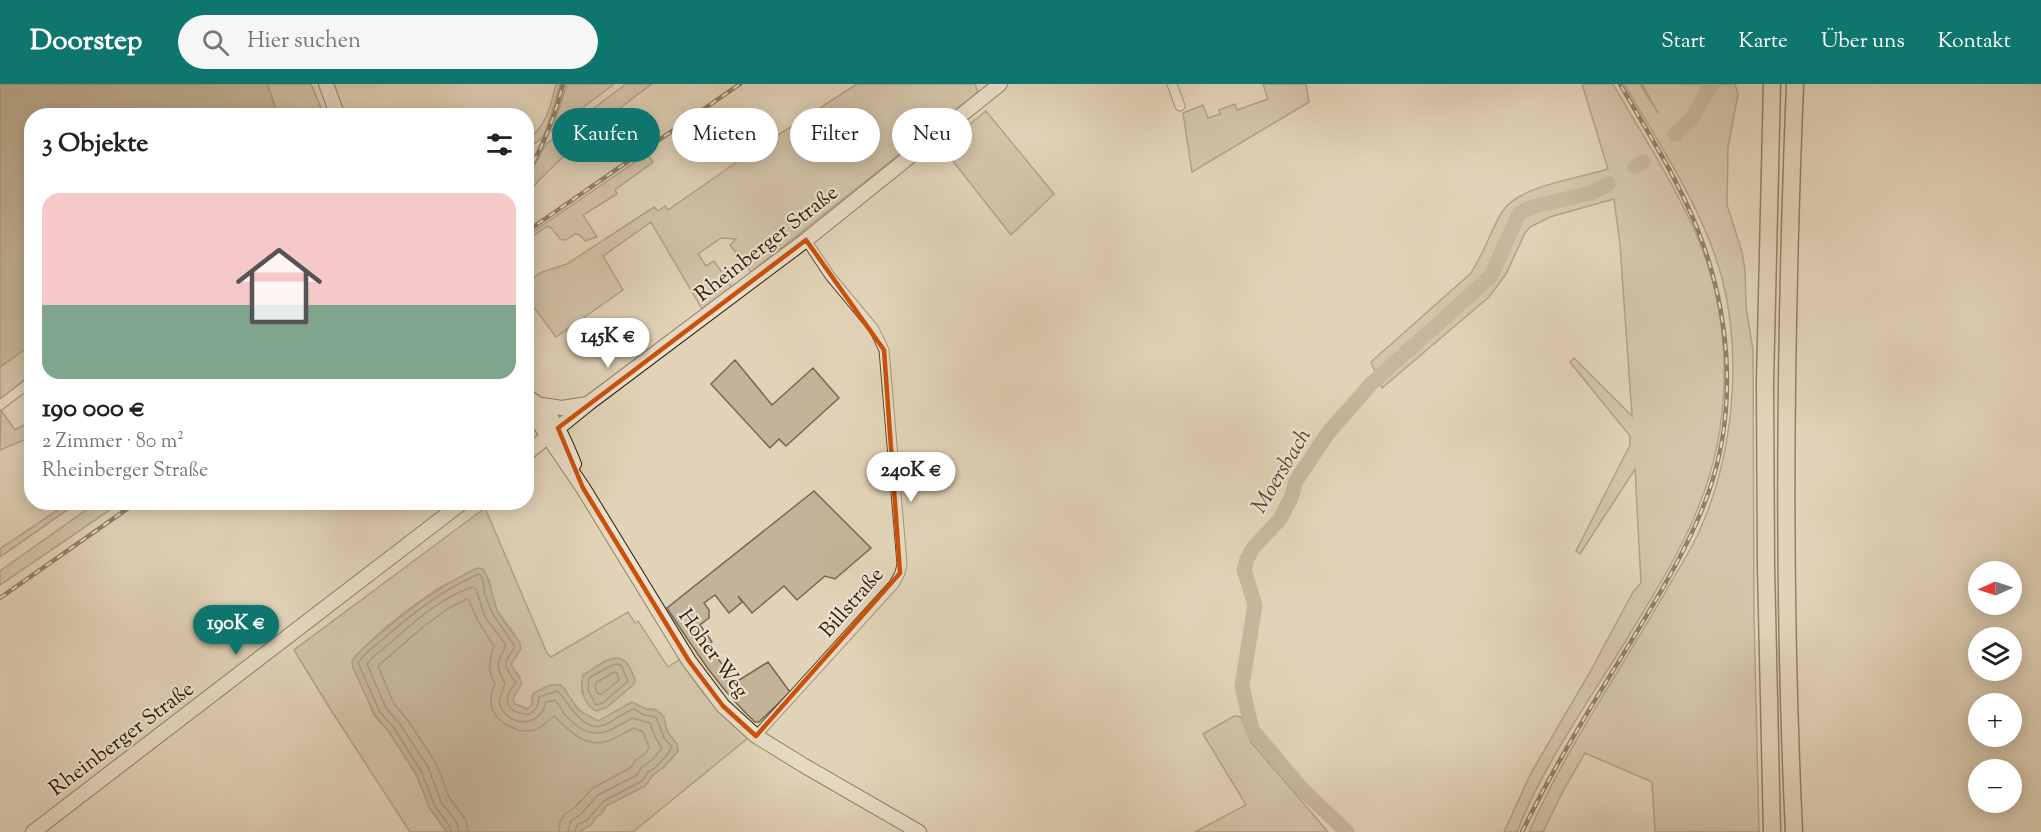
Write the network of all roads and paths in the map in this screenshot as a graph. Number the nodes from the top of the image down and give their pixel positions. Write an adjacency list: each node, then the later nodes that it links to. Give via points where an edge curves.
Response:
1 (326, 84): 7 (main road)
2 (999, 84): 8 (main road, Rheinberger Straße)
3 (1172, 84): 6 (street)
4 (1772, 84): 21 (highway, via 1765,382)
5 (1795, 84): 22 (highway, via 1787,385 1787,579)
6 (1180, 106)
7 (335, 108)
8 (806, 240): 11 (main road, Rheinberger Straße); 18 (street, Billstraße, via 873,329 884,350 902,564 894,584)
9 (24, 387): 12 (street)
10 (534, 400): 13 (main road)
11 (589, 403): 13 (main road, via 562,408); 15 (main road, Rheinberger Straße)
12 (0, 405)
13 (542, 405): 15 (main road)
14 (534, 413): 15 (main road)
15 (553, 433): 16 (main road, Rheinberger Straße); 18 (main road, Hoher Weg, via 702,680)
16 (534, 448)
17 (453, 510): 19 (main road, Rheinberger Straße)
18 (756, 736): 20 (main road, Hoher Weg)
19 (33, 832)
20 (919, 832)
21 (1772, 832)
22 (1794, 832)

